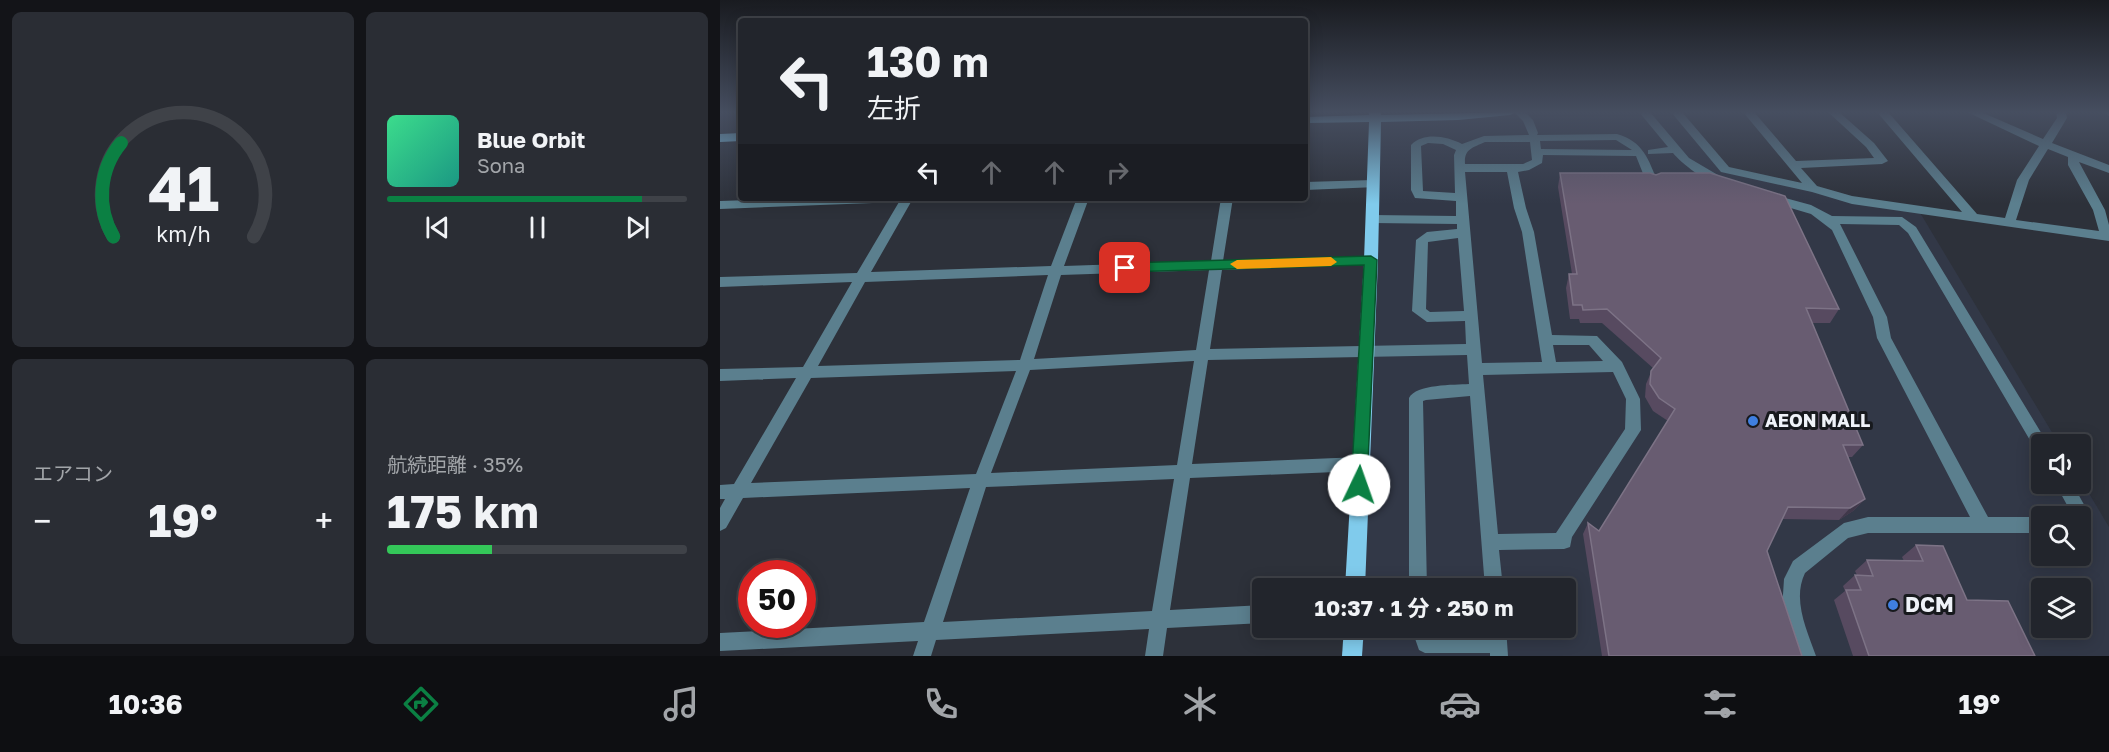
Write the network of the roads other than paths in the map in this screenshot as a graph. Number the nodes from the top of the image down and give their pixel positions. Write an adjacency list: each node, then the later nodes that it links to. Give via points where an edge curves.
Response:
1 (1535, 142): 22 (street, via 1538,161 1533,166)
2 (1374, 143): 25 (main road)
3 (1423, 143): 30 (street, via 1416,145 1419,195)
4 (1455, 143): 16 (street)
5 (1477, 143): 16 (street)
6 (1541, 143): 18 (street)
7 (1632, 143): 24 (street, via 1638,147)
8 (1670, 143): 15 (street)
9 (1702, 143): 28 (street, via 1725,170)
10 (1775, 143): 20 (street)
11 (1867, 143): 20 (street, via 1882,161)
12 (1909, 143): 37 (street)
13 (2041, 143): 14 (street)
14 (2044, 144): 19 (street); 40 (street, via 2023,180)
15 (1675, 149): 17 (street); 27 (street, via 1703,173)
16 (1463, 150): 21 (street, via 1459,155)
17 (1652, 152)
18 (1634, 153)
19 (2073, 155): 23 (street); 42 (street)
20 (1794, 165): 28 (street)
21 (1460, 168): 22 (street); 30 (street)
22 (1512, 168): 49 (street, via 1528,232)
23 (2109, 169)
24 (1652, 183)
25 (1373, 184): 26 (street); 38 (main road)
26 (1308, 186)
27 (1734, 187)
28 (1817, 190): 36 (street); 37 (street, via 1852,200)
29 (1754, 193): 36 (street)
30 (1461, 197): 41 (street)
31 (827, 201): 35 (street)
32 (905, 201): 46 (street)
33 (1082, 201): 45 (street)
34 (1227, 201): 44 (street)
35 (720, 205)
36 (1815, 210): 39 (street)
37 (1974, 218): 40 (street)
38 (1372, 219): 41 (street); 43 (main road)
39 (1831, 220): 60 (street, via 1902,221 1912,230); 67 (street, via 1880,317 1884,338)
40 (2009, 223): 42 (street)
41 (1463, 227): 48 (street); 48 (street, via 1422,240 1419,311 1427,317)
42 (2107, 237)
43 (1371, 260): 44 (street); 51 (main road)
44 (1217, 265): 45 (street); 52 (street)
45 (1056, 270): 46 (street); 53 (street)
46 (863, 277): 47 (street); 57 (street)
47 (720, 282)
48 (1472, 316): 50 (street)
49 (1545, 340): 54 (street); 55 (street, via 1592,340)
50 (1475, 349): 51 (street); 56 (street)
51 (1367, 351): 52 (street); 61 (main road)
52 (1203, 355): 53 (street); 62 (street)
53 (1025, 365): 57 (street); 63 (street)
54 (1550, 366): 55 (street); 56 (street)
55 (1617, 366): 69 (street, via 1633,399 1634,430 1564,535 1564,541)
56 (1476, 369): 59 (street)
57 (807, 371): 58 (street); 64 (street)
58 (720, 375)
59 (1478, 389): 69 (street); 71 (street, via 1416,398)
60 (2034, 434)
61 (1360, 464): 62 (street); 70 (main road)
62 (1183, 472): 63 (street); 74 (street)
63 (981, 480): 64 (street); 75 (street)
64 (739, 491): 65 (street); 66 (street)
65 (720, 492)
66 (720, 523)
67 (1983, 525): 68 (street); 83 (street, via 1868,525 1844,531 1799,567 1793,579 1791,610)
68 (2031, 525)
69 (1491, 542): 72 (street)
70 (1355, 578)
71 (1418, 578)
72 (1493, 578)
73 (1252, 614): 74 (street)
74 (1160, 618): 75 (street); 81 (street)
75 (932, 630): 78 (street); 80 (street)
76 (1353, 638): 82 (main road)
77 (1423, 638): 79 (street, via 1425,644)
78 (720, 642)
79 (1498, 642)
80 (922, 656)
81 (1154, 656)
82 (1352, 656)
83 (1807, 656)

